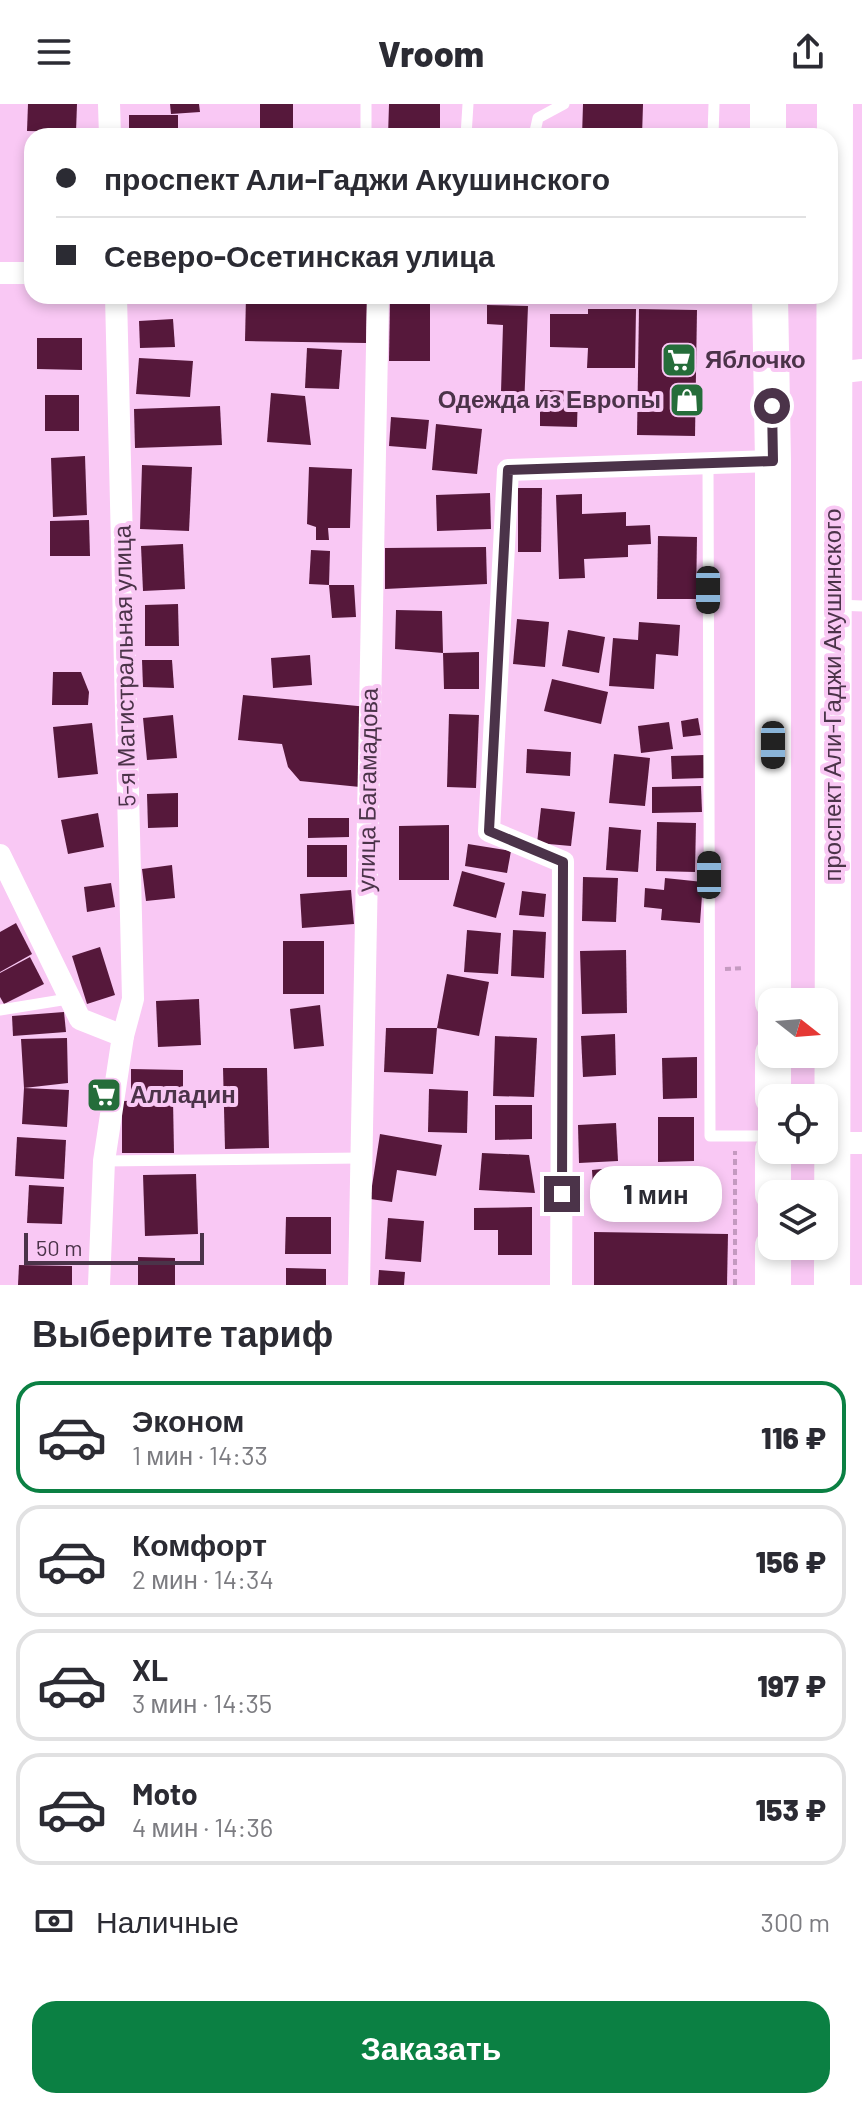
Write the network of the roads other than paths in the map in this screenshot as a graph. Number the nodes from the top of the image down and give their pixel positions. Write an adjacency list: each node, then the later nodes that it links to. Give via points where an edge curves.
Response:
1 (109, 104): 8 (street)
2 (366, 104): 9 (lane)
3 (468, 104): 10 (lane)
4 (564, 104): 11 (lane, via 538,118)
5 (714, 104): 12 (lane)
6 (768, 104): 13 (main road)
7 (835, 104): 14 (main road, проспект Али-Гаджи Акушинского)
8 (110, 128)
9 (366, 128)
10 (466, 128)
11 (536, 128)
12 (713, 128)
13 (768, 128)
14 (836, 128)
15 (838, 166): 21 (main road, проспект Али-Гаджи Акушинского)
16 (0, 273): 17 (street)
17 (24, 273)
18 (116, 304): 29 (street, 5-я Магистральная улица, via 133,999)
19 (378, 304): 32 (street, улица Багамадова)
20 (770, 304): 22 (main road)
21 (848, 371): 24 (main road, проспект Али-Гаджи Акушинского)
22 (773, 461): 23 (street); 26 (main road)
23 (708, 463): 30 (lane, via 710,1136); 37 (street, via 508,470 489,831 563,862)
24 (847, 605): 31 (main road, проспект Али-Гаджи Акушинского)
25 (0, 855): 27 (street)
26 (773, 988)
27 (68, 999): 28 (lane); 29 (street, via 80,1019)
28 (0, 1010)
29 (123, 1036): 33 (street, 5-я Магистральная улица)
30 (758, 1136)
31 (847, 1143): 39 (main road, проспект Али-Гаджи Акушинского)
32 (361, 1158): 33 (lane); 36 (street, улица Багамадова)
33 (104, 1161): 35 (street, 5-я Магистральная улица)
34 (773, 1260): 38 (main road)
35 (99, 1285)
36 (359, 1285)
37 (561, 1285)
38 (773, 1285)
39 (832, 1285)

